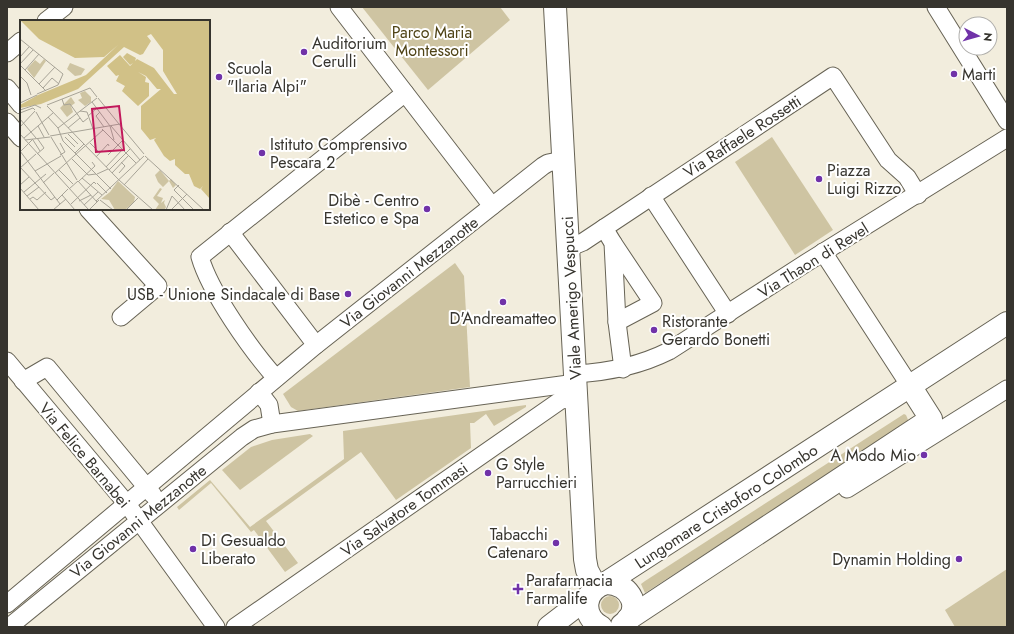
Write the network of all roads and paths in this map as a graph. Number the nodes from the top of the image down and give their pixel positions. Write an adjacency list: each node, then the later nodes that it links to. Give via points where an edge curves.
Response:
1 (64, 7): 5 (street)
2 (339, 7): 9 (street)
3 (555, 7): 15 (street, Viale Amerigo Vespucci)
4 (936, 7): 11 (street)
5 (47, 20)
6 (20, 42): 7 (street)
7 (7, 52)
8 (7, 88): 10 (street)
9 (405, 93): 18 (street); 21 (street)
10 (20, 104)
11 (1007, 121)
12 (7, 122): 13 (street)
13 (20, 137)
14 (1007, 138): 16 (street, Via Thaon di Revel)
15 (563, 160): 18 (street, Via Giovanni Mezzanotte, via 543,166); 23 (street, Viale Amerigo Vespucci)
16 (918, 195): 17 (street, Via Raffaele Rossetti, via 907,177 888,160 833,76); 24 (street, Via Thaon di Revel)
17 (651, 196): 20 (street, Via Raffaele Rossetti); 25 (street)
18 (492, 206): 29 (street, Via Giovanni Mezzanotte)
19 (89, 210): 26 (street, via 158,286)
20 (604, 228): 22 (street); 23 (street, Via Raffaele Rossetti, via 583,242)
21 (230, 232): 29 (street); 32 (street, via 200,257 204,272 262,362)
22 (613, 243): 27 (street); 27 (street, via 653,303)
23 (568, 248): 34 (street, Viale Amerigo Vespucci)
24 (823, 252): 25 (street, Via Thaon di Revel); 35 (street)
25 (728, 314): 31 (street, Via Thaon di Revel, via 669,351)
26 (121, 317)
27 (617, 322): 31 (street)
28 (1007, 323): 35 (street, Lungomare Cristoforo Colombo)
29 (316, 345): 32 (street, Via Giovanni Mezzanotte)
30 (7, 361): 33 (street, Via Felice Barnabei)
31 (623, 369): 34 (street, Via Thaon di Revel)
32 (276, 378): 37 (street, Via Giovanni Mezzanotte)
33 (23, 380): 39 (street, Via Felice Barnabei, via 47,367); 41 (street, Via Felice Barnabei)
34 (576, 385): 38 (street, Via Giovanni Mezzanotte); 44 (street, Viale Amerigo Vespucci, via 585,559 587,570); 50 (street, Via Salvatore Tommasi, via 561,400)
35 (910, 386): 44 (street, Lungomare Cristoforo Colombo); 47 (street, via 931,420)
36 (1007, 389): 40 (street)
37 (260, 392): 38 (street, via 269,404); 39 (street, Via Giovanni Mezzanotte)
38 (272, 424): 42 (street, Via Giovanni Mezzanotte, via 242,437)
39 (147, 487): 41 (street, Via Giovanni Mezzanotte); 42 (street, Via Felice Barnabei)
40 (847, 489)
41 (127, 504): 43 (street, Via Felice Barnabei); 45 (street, Via Giovanni Mezzanotte)
42 (159, 504): 43 (street, Via Giovanni Mezzanotte)
43 (139, 521): 46 (street, Via Giovanni Mezzanotte); 49 (street, Via Felice Barnabei)
44 (597, 589): 47 (street, via 621,586 631,597 632,612); 48 (street, via 587,612); 51 (street, Lungomare Cristoforo Colombo)
45 (7, 604)
46 (10, 620)
47 (623, 623)
48 (598, 625): 52 (street, via 574,624)
49 (216, 627)
50 (235, 627)
51 (548, 627)
52 (562, 627)

